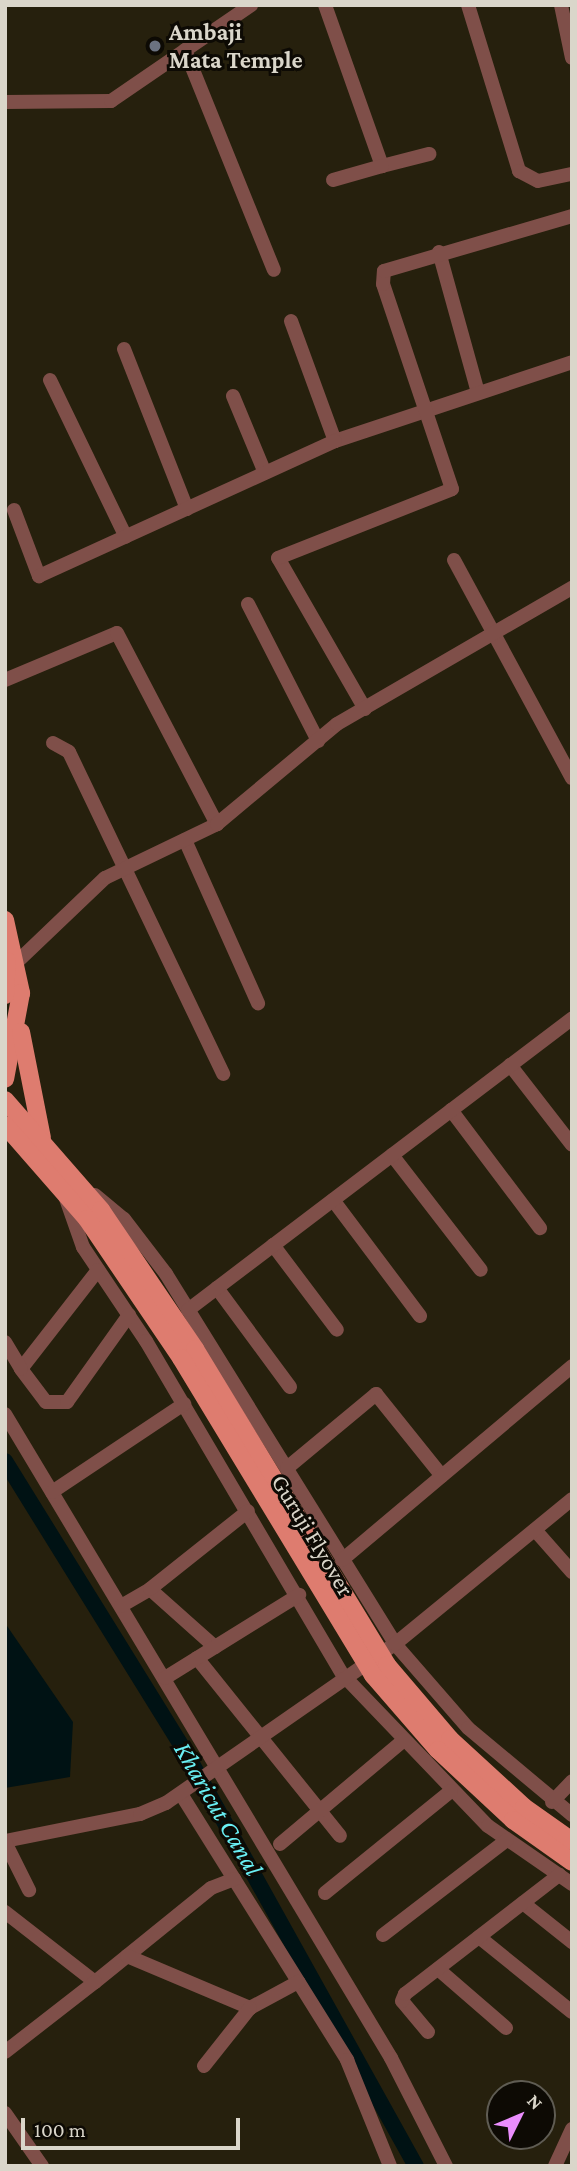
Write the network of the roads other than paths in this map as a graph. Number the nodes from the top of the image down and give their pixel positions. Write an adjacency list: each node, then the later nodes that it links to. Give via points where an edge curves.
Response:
1 (251, 5): 5 (street)
2 (326, 5): 9 (street)
3 (468, 5): 10 (street, via 519,171 538,181)
4 (561, 5): 6 (street)
5 (185, 50): 7 (street, via 111,101); 14 (street)
6 (572, 58)
7 (5, 102)
8 (429, 154): 9 (street)
9 (382, 166): 11 (street)
10 (572, 174)
11 (333, 180)
12 (572, 216): 13 (street)
13 (439, 252): 19 (street); 21 (street, via 391,265 383,284)
14 (274, 270)
15 (291, 321): 22 (street)
16 (124, 349): 24 (street)
17 (572, 362): 19 (street)
18 (50, 380): 26 (street)
19 (478, 393): 21 (street)
20 (233, 396): 23 (street)
21 (424, 411): 22 (street); 32 (street, via 452,489 278,558)
22 (334, 441): 23 (street)
23 (265, 473): 24 (street)
24 (187, 509): 26 (street)
25 (14, 510): 26 (street, via 39,576)
26 (126, 537)
27 (454, 560): 30 (street)
28 (572, 588): 30 (street)
29 (248, 604): 33 (street)
30 (492, 635): 32 (street); 35 (street)
31 (5, 680): 36 (street, via 117,633)
32 (365, 709): 33 (street)
33 (318, 741): 36 (street)
34 (53, 743): 38 (street, via 69,752)
35 (572, 778)
36 (217, 824): 37 (street)
37 (185, 840): 38 (street); 42 (street)
38 (124, 869): 40 (street, via 105,878); 46 (street)
39 (5, 920): 40 (main road)
40 (12, 958): 41 (main road); 43 (main road)
41 (5, 995)
42 (258, 1003)
43 (18, 1011): 47 (main road); 51 (main road)
44 (572, 1018): 45 (street)
45 (510, 1065): 49 (street); 52 (street)
46 (223, 1074)
47 (5, 1079)
48 (5, 1100): 51 (main road)
49 (451, 1110): 53 (street); 57 (street)
50 (9, 1133): 54 (main road)
51 (43, 1142): 54 (main road)
52 (572, 1145)
53 (392, 1154): 55 (street); 60 (street)
54 (69, 1184): 56 (main road, Guruji Flyover); 59 (street, via 83,1247); 62 (street, via 124,1219)
55 (333, 1200): 58 (street); 64 (street)
56 (94, 1214): 99 (main road, Guruji Flyover, bridge, via 195,1349 387,1665 450,1739 524,1807); 102 (main road, Guruji Flyover, bridge, via 373,1675 438,1750 513,1820)
57 (540, 1228)
58 (273, 1245): 61 (street); 65 (street)
59 (98, 1270): 63 (street); 68 (street)
60 (481, 1270)
61 (217, 1288): 62 (street); 69 (street)
62 (188, 1310): 72 (street)
63 (129, 1315): 68 (street, via 67,1402 46,1402); 70 (street)
64 (420, 1316)
65 (337, 1330)
66 (5, 1342): 68 (street)
67 (572, 1366): 73 (street)
68 (22, 1369)
69 (290, 1387)
70 (184, 1404): 74 (street); 76 (street)
71 (5, 1414): 74 (street)
72 (287, 1468): 73 (street, via 376,1394); 78 (street)
73 (442, 1476): 78 (street)
74 (52, 1492): 82 (street)
75 (572, 1499): 77 (street)
76 (248, 1511): 80 (street); 81 (street)
77 (535, 1531): 79 (street); 83 (street)
78 (342, 1560): 83 (street)
79 (572, 1572)
80 (150, 1589): 82 (street); 84 (street)
81 (299, 1595): 84 (street); 86 (street)
82 (121, 1606): 87 (street)
83 (395, 1644): 86 (street); 94 (street, via 468,1728)
84 (215, 1647): 85 (street)
85 (197, 1658): 87 (street); 88 (street)
86 (343, 1675): 88 (street); 89 (street)
87 (164, 1678): 90 (street)
88 (258, 1738): 90 (street); 95 (street)
89 (404, 1740): 93 (street); 95 (street)
90 (215, 1770): 92 (street); 127 (street, via 391,2058)
91 (572, 1781): 94 (street)
92 (184, 1791): 100 (street, via 140,1815); 104 (street)
93 (451, 1791): 98 (street); 107 (street)
94 (552, 1802): 96 (street)
95 (318, 1812): 97 (street); 101 (street)
96 (572, 1815)
97 (340, 1836)
98 (508, 1840): 103 (street); 110 (street)
99 (572, 1841)
100 (5, 1842): 106 (street)
101 (280, 1844)
102 (572, 1862)
103 (559, 1875): 105 (street); 108 (street)
104 (234, 1880): 113 (street, via 212,1888); 116 (street)
105 (572, 1884)
106 (29, 1890)
107 (325, 1893)
108 (523, 1903): 111 (street); 112 (street)
109 (5, 1912): 115 (street)
110 (383, 1935)
111 (480, 1937): 114 (street); 118 (street)
112 (572, 1942)
113 (127, 1956): 115 (street); 117 (street)
114 (438, 1969): 119 (street); 120 (street, via 402,2001)
115 (95, 1982): 121 (street)
116 (298, 1982): 117 (street); 126 (street, via 368,2100)
117 (250, 2008): 122 (street)
118 (572, 2012)
119 (506, 2028)
120 (428, 2032)
121 (5, 2052)
122 (204, 2066)
123 (5, 2113): 125 (street)
124 (572, 2129): 128 (street)
125 (42, 2166)
126 (390, 2166)
127 (446, 2166)
128 (555, 2166)

